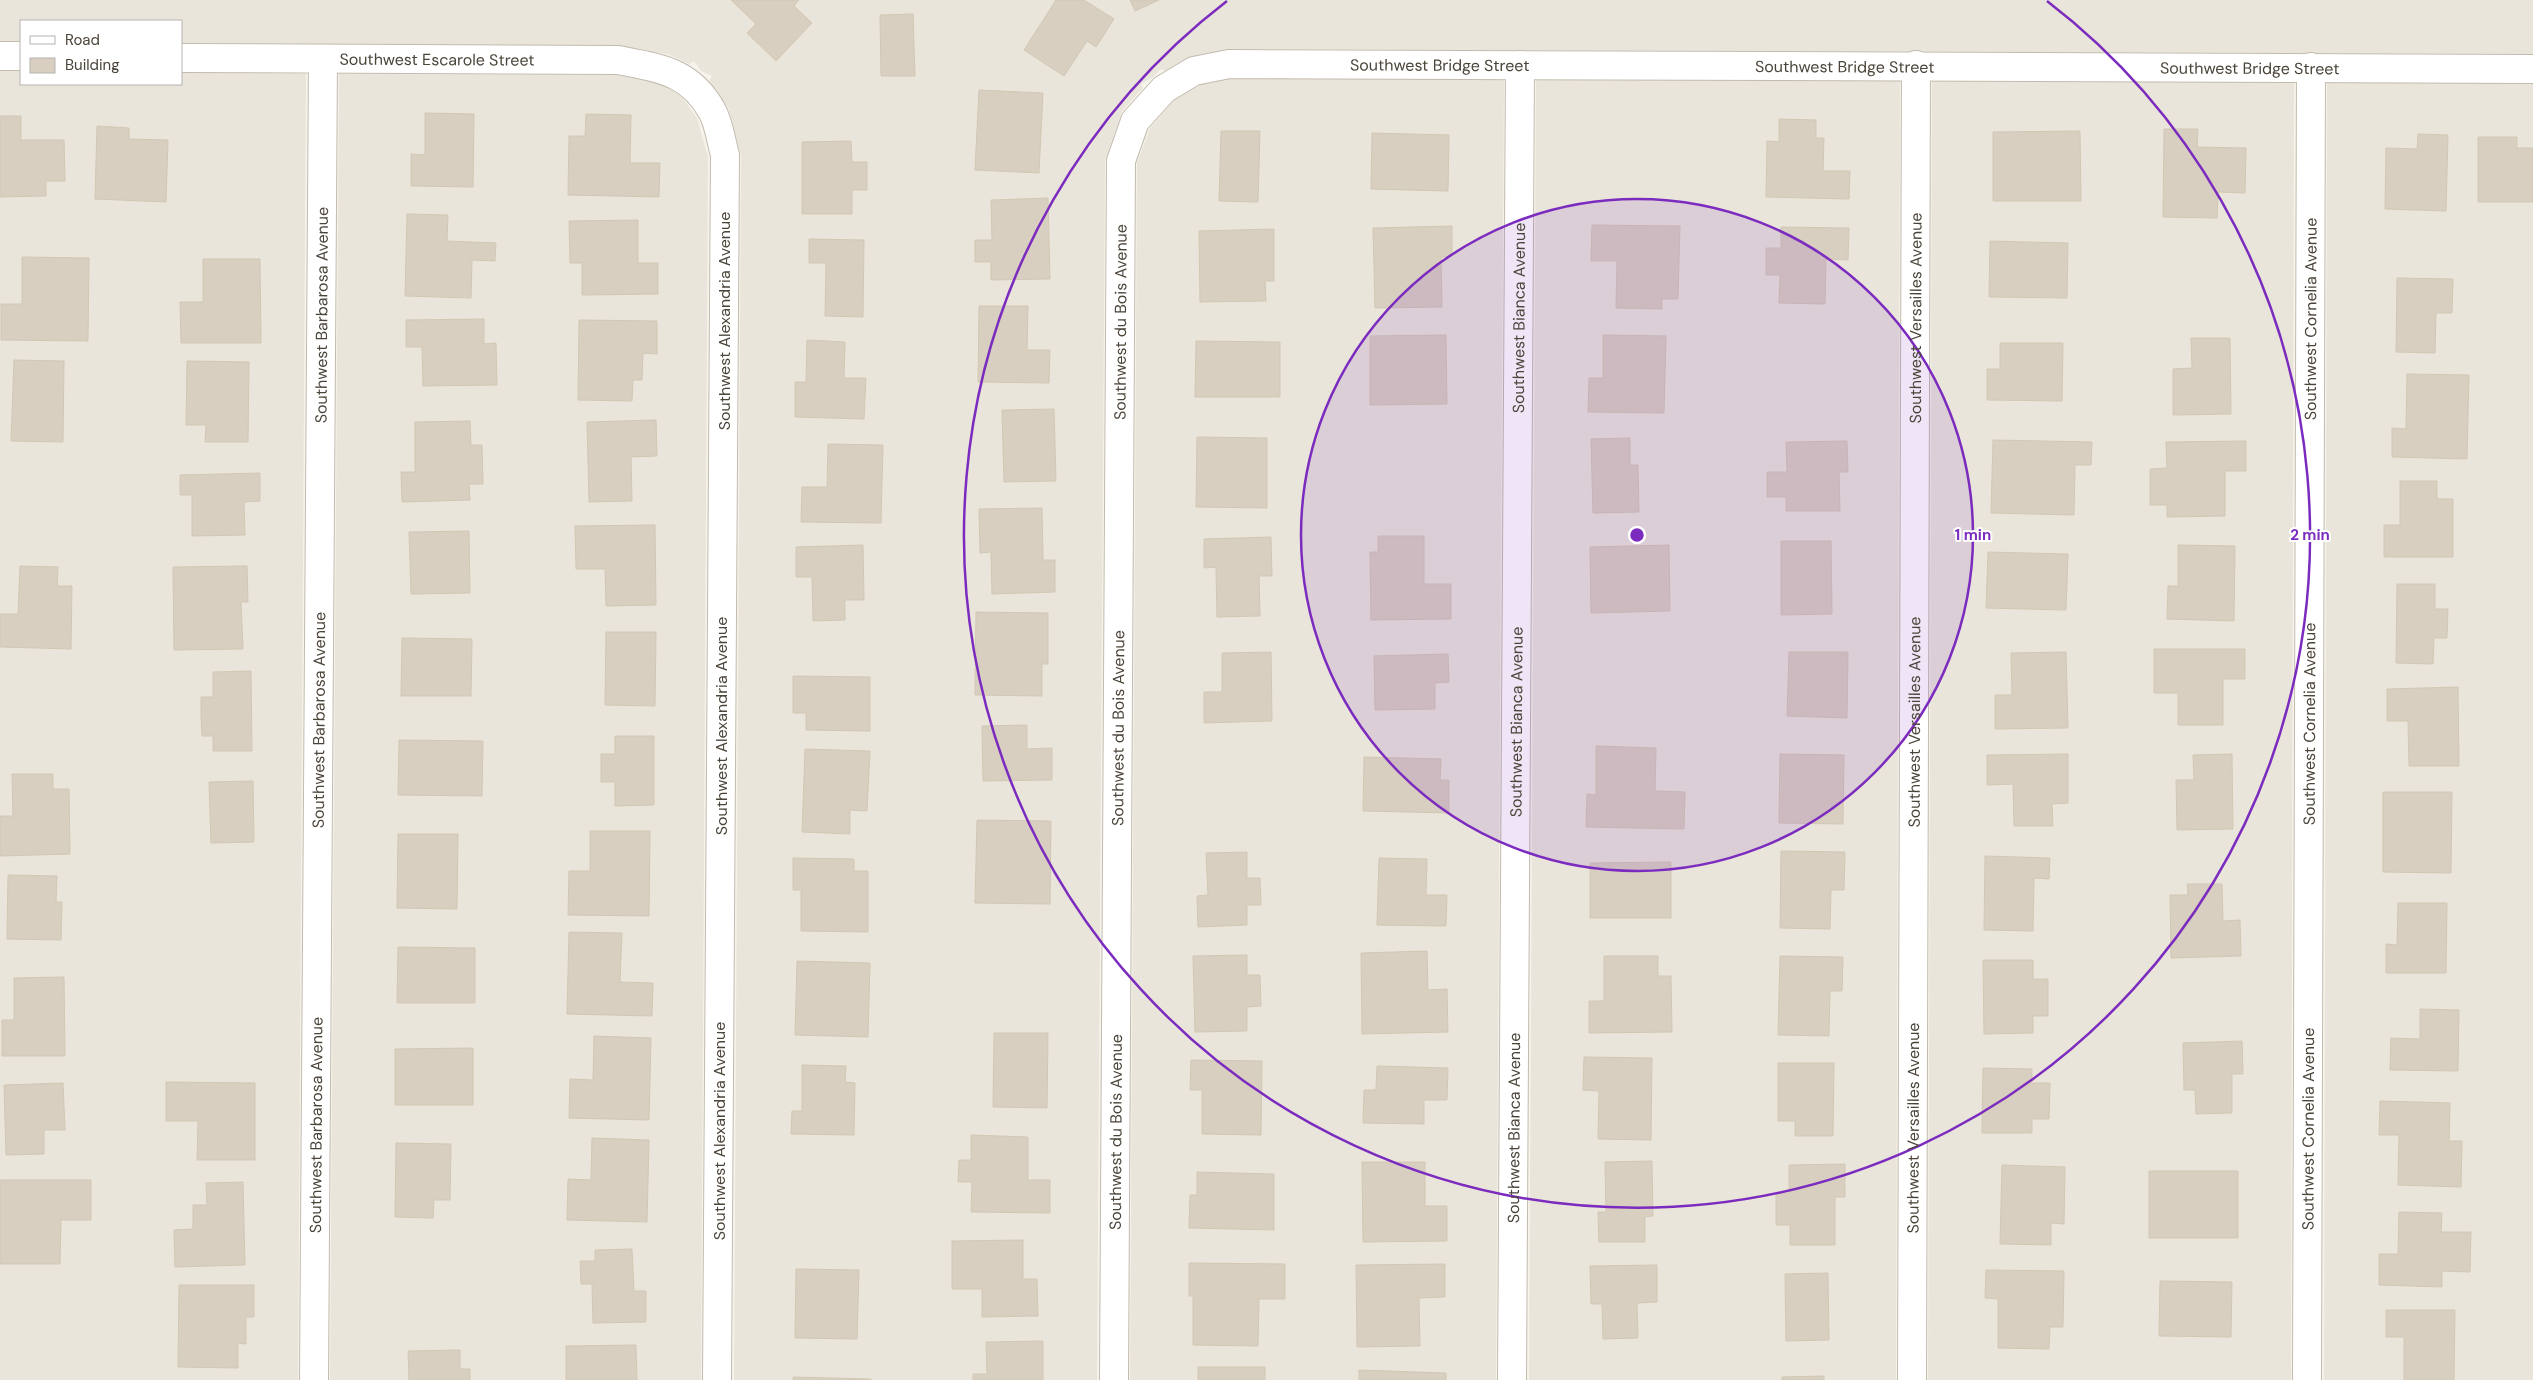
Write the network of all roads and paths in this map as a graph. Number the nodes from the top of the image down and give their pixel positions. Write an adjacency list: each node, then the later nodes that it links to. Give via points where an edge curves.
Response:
1 (0, 56): 2 (street)
2 (20, 56)
3 (182, 58): 4 (street, Southwest Escarole Street)
4 (322, 60): 9 (street, Southwest Escarole Street, via 618,60 664,69); 11 (street, Southwest Barbarosa Avenue)
5 (1520, 65): 6 (street, Southwest Bridge Street); 10 (street, Southwest Bridge Street, via 1229,64 1194,71); 14 (street, Southwest Bianca Avenue)
6 (1916, 65): 7 (street, Southwest Bridge Street); 15 (street, Southwest Versailles Avenue)
7 (2311, 67): 8 (street, Southwest Bridge Street); 16 (street, Southwest Cornelia Avenue)
8 (2533, 69)
9 (690, 81): 12 (street, Southwest Alexandria Avenue, via 712,111 725,155)
10 (1164, 89): 13 (street, Southwest du Bois Avenue, via 1135,120 1121,161)
11 (314, 1380)
12 (717, 1380)
13 (1114, 1380)
14 (1512, 1380)
15 (1912, 1380)
16 (2307, 1380)

